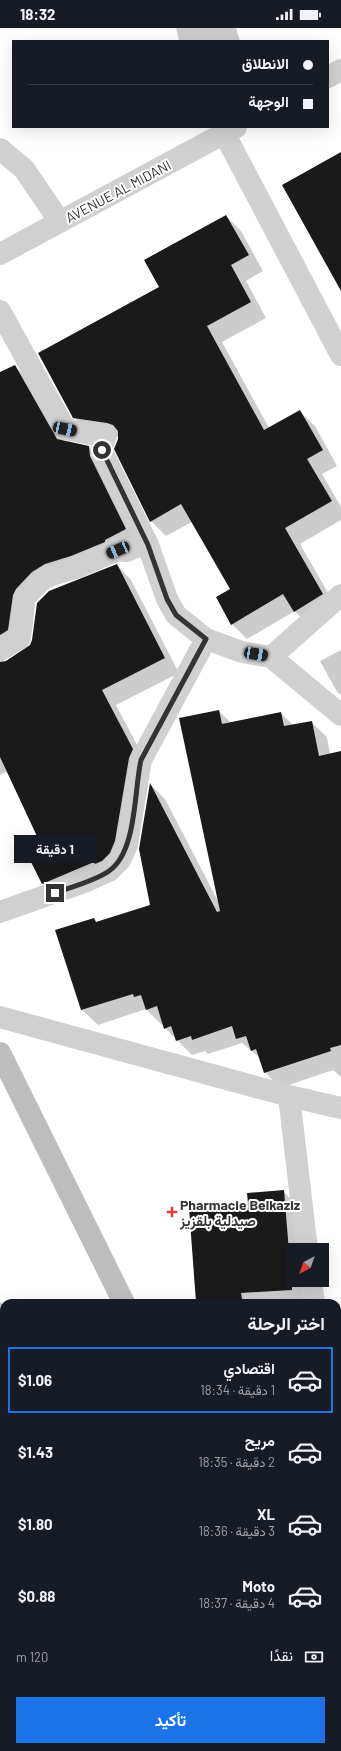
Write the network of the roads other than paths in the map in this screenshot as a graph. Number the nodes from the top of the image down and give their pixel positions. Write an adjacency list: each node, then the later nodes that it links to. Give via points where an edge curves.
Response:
1 (341, 70): 2 (street)
2 (329, 76)
3 (230, 130): 5 (street, AVENUE AL MIDANI); 8 (street)
4 (0, 149): 5 (street, via 24,169)
5 (60, 222): 6 (street, AVENUE AL MIDANI)
6 (0, 254)
7 (0, 311): 9 (street, via 65,429 106,435 102,450)
8 (341, 355)
9 (148, 545): 11 (street, via 167,599 176,615); 12 (street, via 127,551 118,550 41,581 26,597 20,638)
10 (341, 595): 13 (street)
11 (206, 639): 13 (street, via 242,652); 15 (street, via 141,760 127,845 120,860 109,871 82,883)
12 (0, 650)
13 (271, 657): 14 (street)
14 (341, 715)
15 (0, 912)
16 (0, 1017): 18 (street)
17 (0, 1053): 22 (main road)
18 (289, 1096): 19 (street); 20 (street)
19 (341, 1108)
20 (306, 1243)
21 (312, 1287): 23 (street)
22 (122, 1299)
23 (313, 1299)

